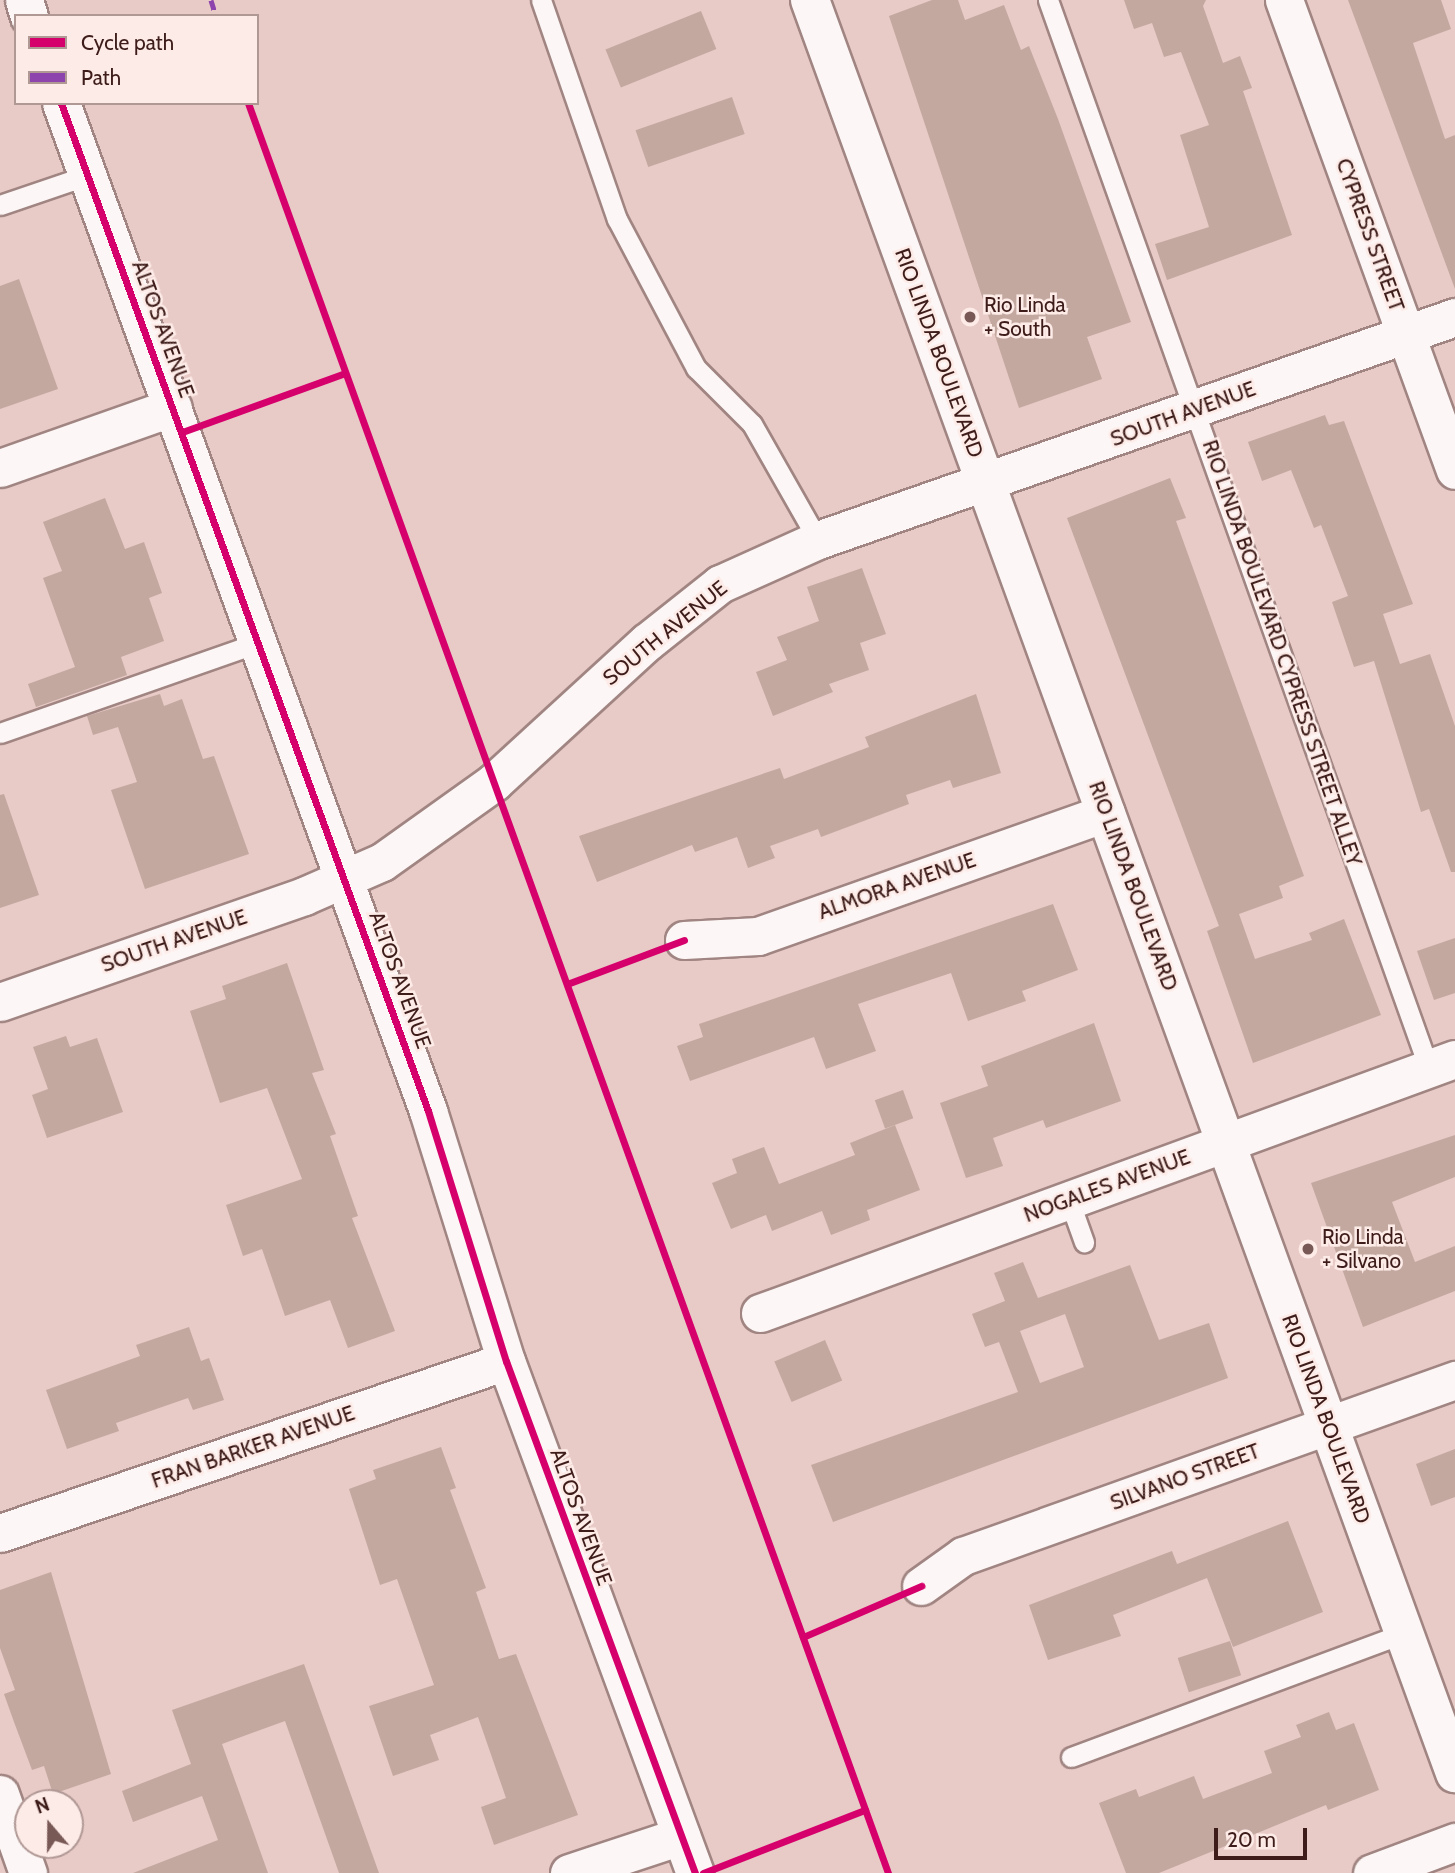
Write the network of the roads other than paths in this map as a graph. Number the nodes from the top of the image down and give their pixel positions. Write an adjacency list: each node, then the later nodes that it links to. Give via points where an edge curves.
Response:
1 (541, 0): 15 (lane, via 617,219 696,368 752,424)
2 (810, 0): 14 (main road, RIO LINDA BOULEVARD)
3 (1048, 0): 11 (lane, RIO LINDA BOULEVARD CYPRESS STREET ALLEY)
4 (1284, 0): 9 (street, CYPRESS STREET)
5 (62, 105): 6 (street, ALTOS AVENUE)
6 (88, 175): 7 (lane); 10 (street, ALTOS AVENUE)
7 (0, 205)
8 (1455, 317): 9 (street, SOUTH AVENUE)
9 (1406, 335): 11 (street, SOUTH AVENUE); 13 (street, CYPRESS STREET)
10 (173, 407): 12 (street); 16 (street, ALTOS AVENUE)
11 (1196, 410): 14 (street, SOUTH AVENUE); 22 (lane, RIO LINDA BOULEVARD CYPRESS STREET ALLEY)
12 (0, 468)
13 (1455, 470)
14 (986, 484): 15 (street, SOUTH AVENUE); 18 (main road, RIO LINDA BOULEVARD)
15 (818, 540): 19 (street, SOUTH AVENUE, via 720,584 437,828)
16 (257, 643): 17 (lane); 19 (street, ALTOS AVENUE)
17 (0, 733)
18 (1106, 813): 20 (street, ALMORA AVENUE, via 758,936); 23 (main road, RIO LINDA BOULEVARD)
19 (344, 879): 21 (street, SOUTH AVENUE); 27 (street, ALTOS AVENUE, via 428,1111)
20 (684, 940)
21 (0, 1002)
22 (1442, 1064): 23 (street, NOGALES AVENUE)
23 (1226, 1143): 24 (street, NOGALES AVENUE); 29 (main road, RIO LINDA BOULEVARD)
24 (1069, 1200): 25 (lane); 26 (street, NOGALES AVENUE)
25 (1084, 1242)
26 (760, 1313)
27 (506, 1361): 30 (street, FRAN BARKER AVENUE); 36 (street, ALTOS AVENUE)
28 (1455, 1380): 29 (street, SILVANO STREET)
29 (1329, 1426): 31 (street, SILVANO STREET, via 963,1556); 32 (main road, RIO LINDA BOULEVARD)
30 (0, 1533)
31 (921, 1586)
32 (1404, 1633): 33 (lane); 34 (main road, RIO LINDA BOULEVARD)
33 (1071, 1758)
34 (1455, 1773)
35 (0, 1794): 38 (street)
36 (681, 1836): 39 (street); 40 (street, ALTOS AVENUE)
37 (1455, 1842): 41 (street)
38 (28, 1873)
39 (569, 1873)
40 (695, 1873)
41 (1372, 1873)

